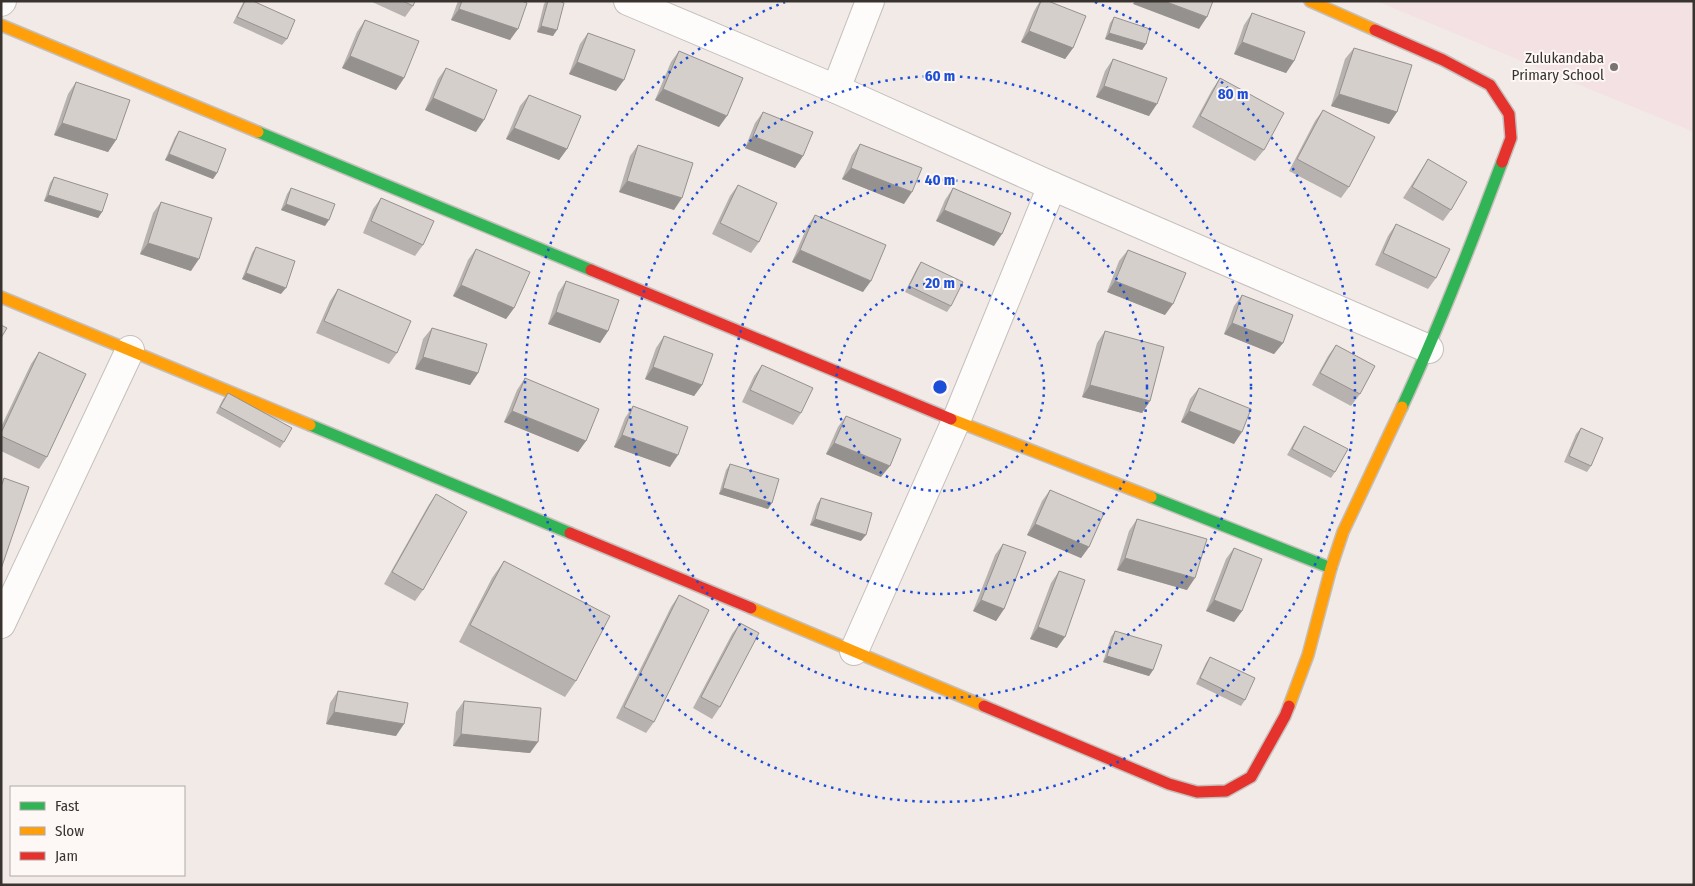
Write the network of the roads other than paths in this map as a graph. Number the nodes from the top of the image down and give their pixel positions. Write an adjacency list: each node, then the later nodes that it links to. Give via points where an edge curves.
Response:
1 (628, 1): 5 (street)
2 (870, 1): 5 (street)
3 (1310, 1): 8 (street, via 1443,60 1490,85 1509,114 1511,138)
4 (1, 25): 10 (street)
5 (836, 89): 6 (street)
6 (1052, 186): 8 (street); 10 (street)
7 (1, 297): 9 (street)
8 (1429, 349): 11 (street, via 1343,532)
9 (130, 350): 12 (street); 13 (street)
10 (956, 422): 11 (street); 13 (street)
11 (1331, 568): 13 (street, via 1308,655 1285,716 1251,777 1226,790 1197,792 1169,784)
12 (1, 624)
13 (854, 651)

